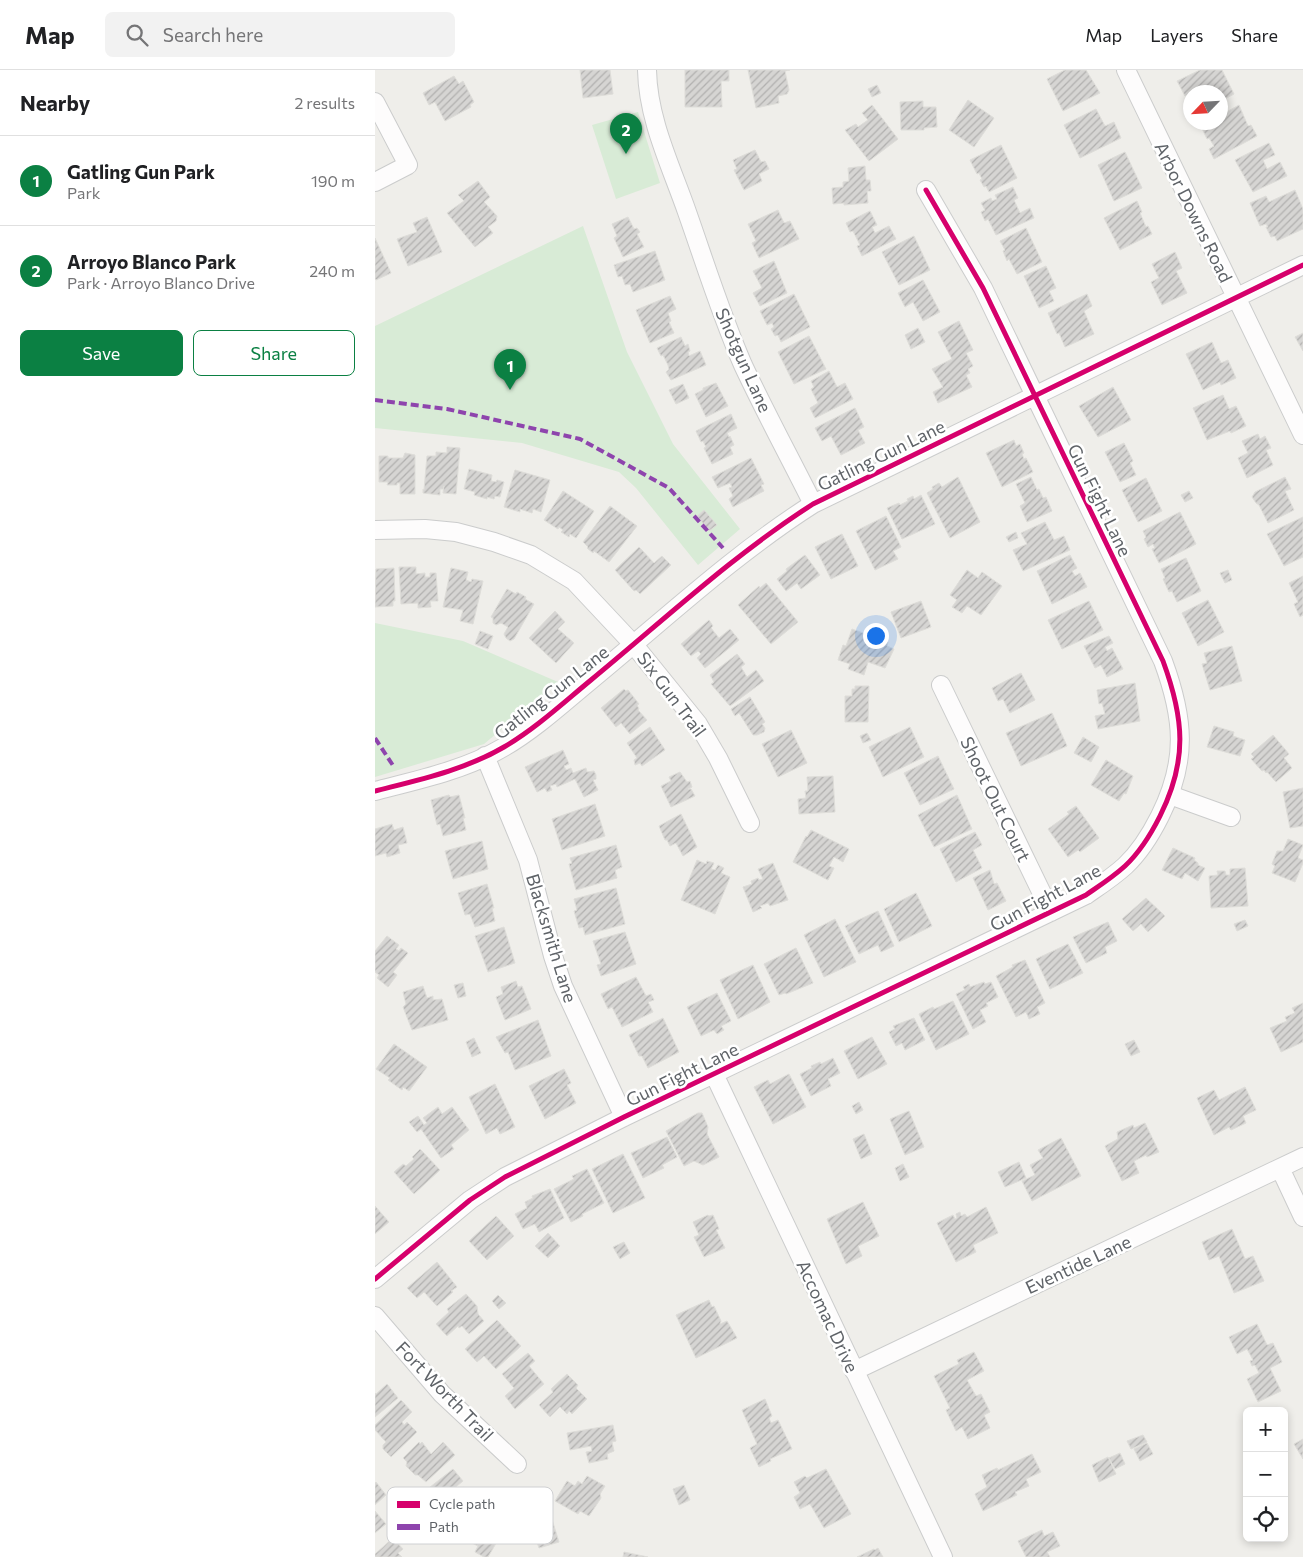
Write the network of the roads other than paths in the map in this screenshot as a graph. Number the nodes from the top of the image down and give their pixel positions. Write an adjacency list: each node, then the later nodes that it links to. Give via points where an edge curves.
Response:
1 (647, 70): 10 (street, Shotgun Lane, via 647,85 661,143 710,280 743,365)
2 (1125, 70): 7 (street, Arbor Downs Road)
3 (375, 102): 4 (street, via 408,165)
4 (375, 182)
5 (926, 190): 8 (street, Gun Fight Lane, via 983,288)
6 (1303, 265): 7 (street, Gatling Gun Lane)
7 (1236, 297): 8 (street, Gatling Gun Lane); 9 (street, Arbor Downs Road)
8 (1034, 396): 10 (street, Gatling Gun Lane); 16 (street, Gun Fight Lane, via 1163,661 1172,686 1179,718 1180,745)
9 (1302, 430)
10 (813, 504): 12 (street, Gatling Gun Lane, via 733,560)
11 (375, 530): 12 (street, Six Gun Trail, via 456,532 531,555 574,581)
12 (634, 644): 14 (street, Gatling Gun Lane, via 526,733); 18 (street, Six Gun Trail, via 698,724)
13 (941, 685): 19 (street, Shoot Out Court)
14 (485, 756): 15 (street, Gatling Gun Lane, via 451,770); 21 (street, Blacksmith Lane, via 528,860 563,986)
15 (375, 791)
16 (1170, 795): 17 (street); 19 (street, Gun Fight Lane, via 1153,830 1125,866 1085,895)
17 (1231, 817)
18 (750, 823)
19 (1051, 912): 20 (street, Gun Fight Lane)
20 (714, 1074): 21 (street, Gun Fight Lane); 27 (street, Accomac Drive)
21 (624, 1117): 25 (street, Gun Fight Lane, via 480,1192)
22 (1303, 1157): 23 (street, Eventide Lane)
23 (1280, 1168): 24 (street); 27 (street, Eventide Lane)
24 (1303, 1217)
25 (375, 1280)
26 (375, 1316): 28 (street, Fort Worth Trail, via 442,1394)
27 (854, 1371): 29 (street, Accomac Drive)
28 (517, 1464)
29 (943, 1557)

